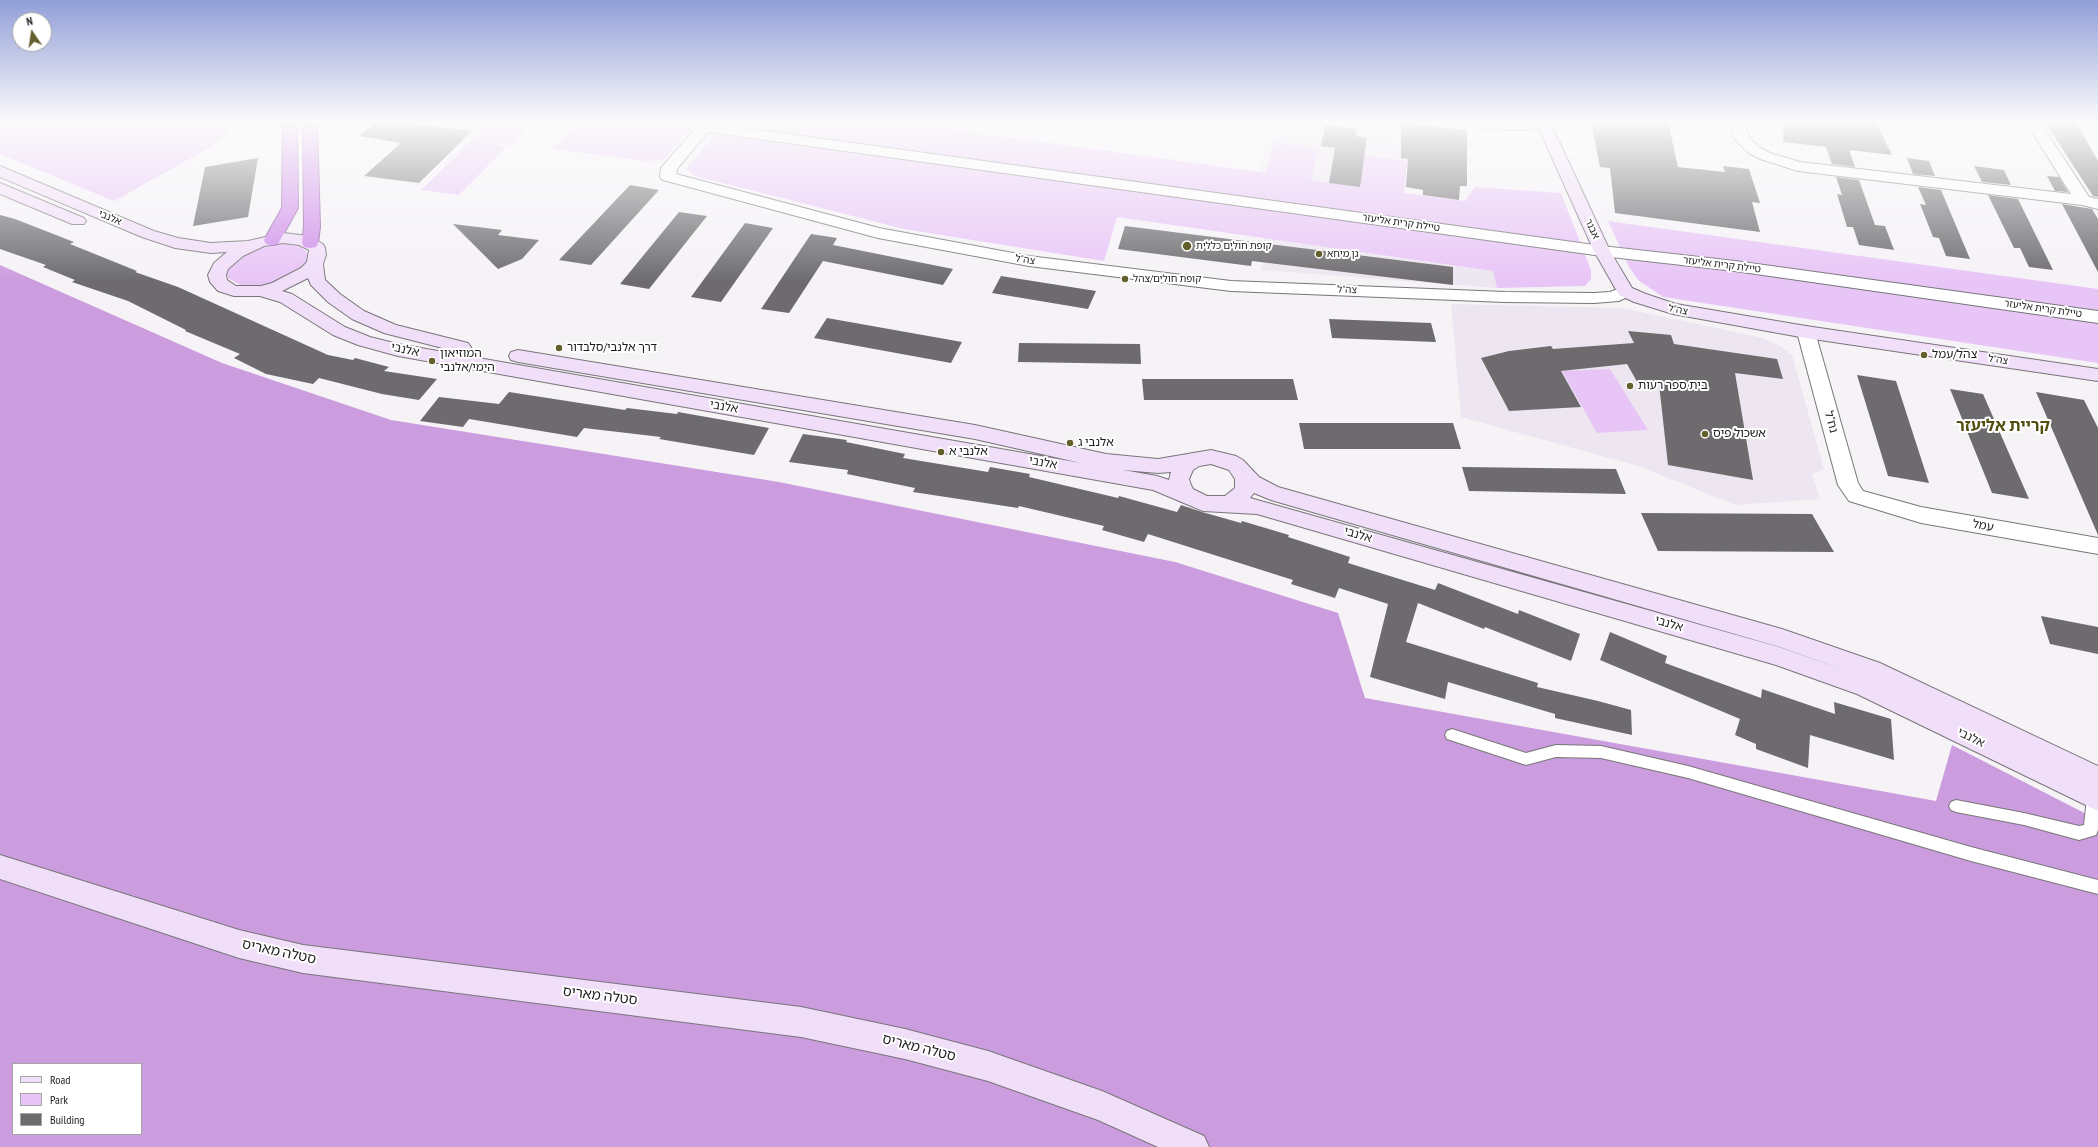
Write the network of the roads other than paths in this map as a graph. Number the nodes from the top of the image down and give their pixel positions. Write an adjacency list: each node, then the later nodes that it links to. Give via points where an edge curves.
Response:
1 (11, 176): 13 (street, אלנבי, via 175,243 211,248)
2 (290, 176): 11 (highway, via 290,208)
3 (311, 176): 12 (highway)
4 (668, 176): 18 (street, צה"ל, via 878,233 1028,261 1231,286 1505,297 1594,298 1613,297)
5 (1070, 176): 14 (street, טיילת קרית אליעזר)
6 (1567, 176): 14 (street, אבנר)
7 (1876, 176): 10 (street)
8 (2072, 176): 10 (street)
9 (0, 188): 16 (street, אלנבי, via 169,256 209,264 217,270)
10 (2091, 202)
11 (272, 240): 12 (street, via 294,238); 13 (street)
12 (310, 243): 15 (street, אלנבי, via 317,248)
13 (249, 246): 16 (street, via 227,260)
14 (1602, 251): 18 (street, אבנר); 19 (street, טיילת קרית אליעזר, via 1735,266)
15 (315, 264): 17 (street, via 294,281); 22 (street, אלנבי, via 317,281 334,298 358,315 390,329 454,345 967,430 1106,461 1158,466)
16 (217, 275): 17 (street, אלנבי, via 224,287 234,291)
17 (261, 291): 24 (street, אלנבי, via 286,298 339,331 398,350 1157,483)
18 (1625, 291): 20 (street, צה"ל, via 1653,304 1674,309)
19 (2098, 317)
20 (1806, 332): 21 (street, צה"ל); 25 (street, נח"ל, via 1848,485 1856,496)
21 (2098, 375)
22 (1194, 460): 23 (street, via 1220,458); 24 (street, via 1181,471 1179,479 1186,494)
23 (1242, 471): 26 (street, via 1246,485 1244,492 1231,502); 29 (street, אלנבי, via 1252,482 1271,493 1774,635 1872,670)
24 (1194, 500): 26 (street)
25 (1870, 502): 27 (street, עמל, via 1921,515)
26 (1221, 504): 29 (street, אלנבי, via 1257,506 1779,656 1865,687)
27 (2098, 546)
28 (1452, 735): 33 (lane, via 1526,759 1556,751 1601,752 1688,772 1971,854)
29 (2097, 792): 31 (lane)
30 (1956, 806): 31 (lane, via 2024,818 2080,833)
31 (2094, 833)
32 (0, 867): 34 (street, סטלה מאריס, via 238,944 303,958 801,1022 905,1044 988,1066 1102,1106)
33 (2098, 887)
34 (1193, 1147)

